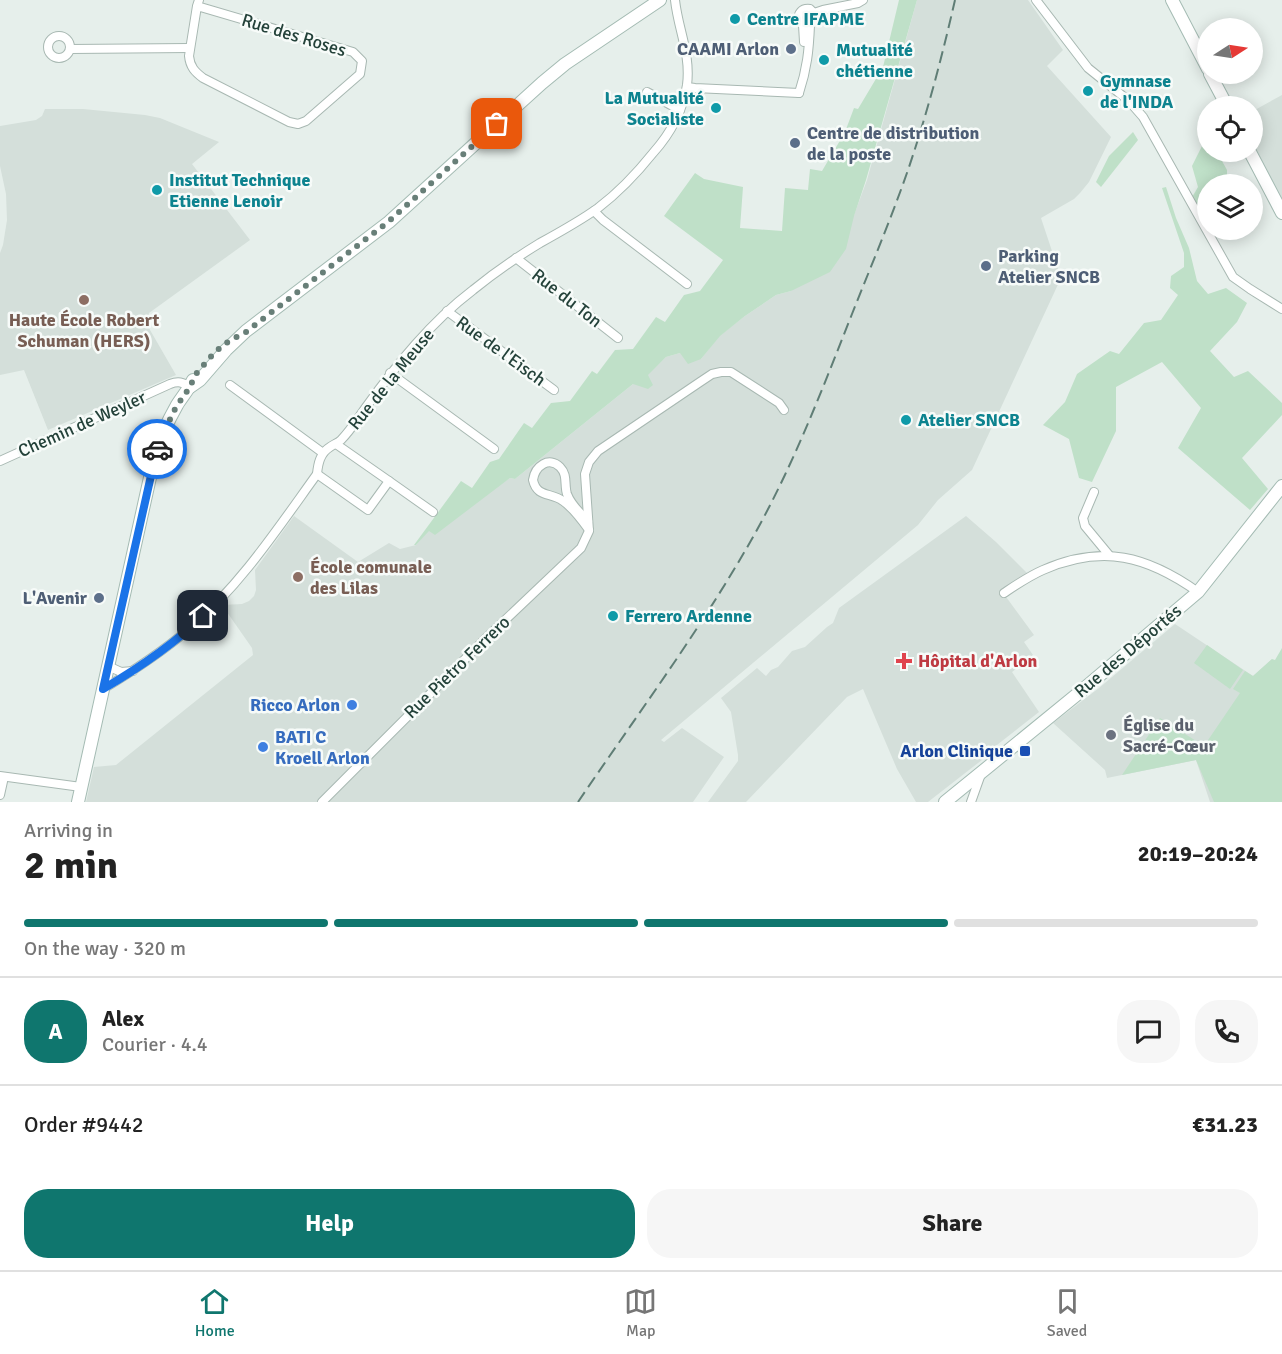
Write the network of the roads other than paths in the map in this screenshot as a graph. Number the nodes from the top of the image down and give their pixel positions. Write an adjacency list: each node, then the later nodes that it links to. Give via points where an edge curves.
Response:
1 (661, 0): 6 (street, Rue de la Meuse); 26 (main road, via 549,76 388,222 215,352)
2 (863, 0): 7 (street)
3 (1036, 0): 20 (street, via 1088,68 1143,117 1233,277)
4 (1172, 0): 10 (main road)
5 (198, 3): 9 (street, Rue des Roses); 9 (street, Rue des Roses, via 353,52 362,61 360,74 306,121 294,124 203,78 191,67)
6 (675, 5): 12 (street, Rue de la Meuse, via 687,58)
7 (814, 13): 8 (street, via 815,20); 8 (street, via 810,9 801,11 799,21)
8 (807, 25): 12 (street, via 809,46 799,93)
9 (190, 48): 11 (street)
10 (1197, 48)
11 (70, 49)
12 (687, 87): 14 (street, Rue de la Meuse)
13 (647, 92): 14 (street)
14 (680, 110): 16 (street, Rue de la Meuse, via 673,126 639,171)
15 (1255, 162): 17 (main road)
16 (594, 211): 18 (street, Rue de la Meuse); 19 (street)
17 (1282, 213)
18 (516, 258): 21 (street, Rue de la Meuse); 22 (street, Rue du Ton)
19 (687, 284)
20 (1280, 304)
21 (447, 311): 23 (street, Rue de la Meuse); 25 (street, Rue de l'Eisch)
22 (618, 338)
23 (390, 373): 28 (street, Rue de la Meuse); 29 (street)
24 (230, 386): 30 (street)
25 (554, 390)
26 (187, 391): 31 (street, Chemin de Weyler, via 184,383 177,382); 42 (main road, via 165,428 153,461)
27 (784, 410): 37 (street, via 731,372 712,375 598,451 585,474)
28 (336, 444): 30 (street, Rue de la Meuse); 33 (street)
29 (494, 449)
30 (323, 453): 32 (street)
31 (0, 461)
32 (317, 474): 33 (street, via 368,510); 43 (street, via 218,602)
33 (389, 481): 36 (street)
34 (1094, 492): 39 (street, via 1083,518)
35 (1280, 492): 40 (main road, Rue des Déportés)
36 (433, 512)
37 (588, 521): 38 (street); 38 (street, via 567,494 560,467 548,463 537,469 533,480 538,490 562,500)
38 (589, 531): 51 (street, Rue Pietro Ferrero, via 581,548)
39 (1109, 555): 40 (street, via 1165,571); 41 (street, via 1062,563)
40 (1198, 592): 45 (main road, Rue des Déportés)
41 (1004, 593)
42 (108, 666): 43 (street, via 121,672); 44 (main road)
43 (133, 671): 44 (street)
44 (103, 689): 47 (main road)
45 (983, 771): 49 (main road, Rue des Déportés); 52 (street)
46 (2, 776): 47 (street); 48 (street)
47 (81, 787): 50 (main road)
48 (0, 795)
49 (954, 797): 52 (street, via 968,798)
50 (78, 802)
51 (322, 802)
52 (970, 802)

